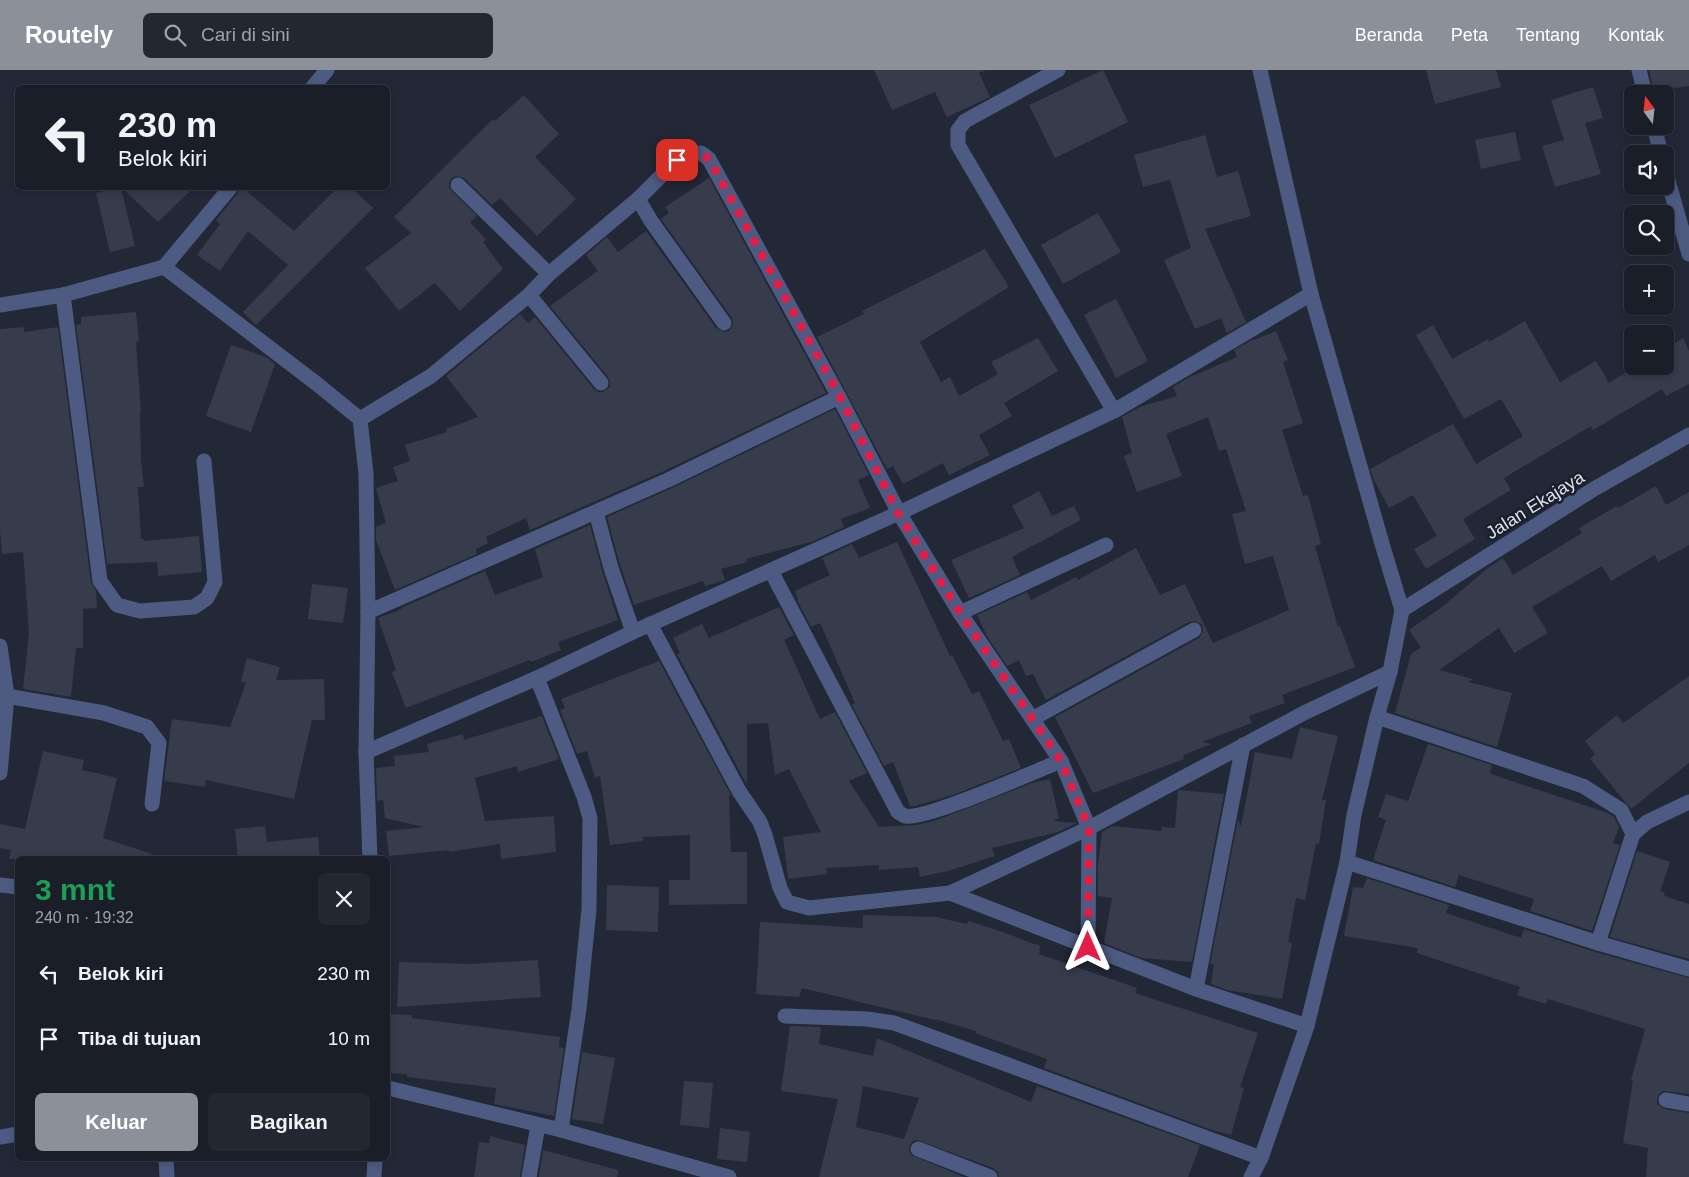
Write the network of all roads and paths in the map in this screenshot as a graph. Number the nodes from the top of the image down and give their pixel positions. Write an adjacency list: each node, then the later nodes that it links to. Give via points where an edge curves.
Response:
1 (327, 70): 5 (street)
2 (1058, 70): 21 (street, via 965,120 958,130 958,145)
3 (1260, 70): 14 (street)
4 (1639, 70): 6 (street)
5 (314, 85)
6 (1643, 85)
7 (458, 185): 13 (street)
8 (228, 190): 12 (street)
9 (1672, 195): 11 (street)
10 (638, 199): 13 (street); 18 (street); 20 (street, via 677,160 700,153 709,159)
11 (1689, 254)
12 (164, 267): 15 (street); 22 (street)
13 (549, 274): 16 (street)
14 (1310, 294): 21 (street); 29 (street)
15 (63, 295): 17 (street); 24 (street, via 100,581 118,604 140,611 194,607 207,598 215,582)
16 (529, 295): 19 (street); 22 (street, via 431,376)
17 (0, 305)
18 (724, 323)
19 (601, 384)
20 (840, 397): 25 (street); 26 (street)
21 (1114, 411): 26 (street)
22 (360, 419): 30 (street, via 366,474)
23 (1689, 435): 29 (street, Jalan Ekajaya)
24 (204, 461)
25 (596, 512): 30 (street); 34 (street)
26 (898, 513): 28 (street); 31 (street)
27 (1106, 545): 31 (street)
28 (771, 571): 32 (street); 43 (street, via 898,812 915,816 942,808)
29 (1402, 610): 36 (street)
30 (368, 612): 42 (street)
31 (960, 613): 40 (street)
32 (650, 624): 34 (street); 53 (street, via 739,791 760,822 787,902 809,908)
33 (1194, 630): 40 (street)
34 (633, 632): 37 (street)
35 (0, 646): 38 (street)
36 (1390, 672): 39 (street); 41 (street)
37 (537, 678): 42 (street); 64 (street, via 590,818 589,909 579,1009)
38 (7, 696): 44 (street); 46 (street, via 104,713 147,727 159,743)
39 (1377, 718): 48 (street, via 1583,786 1622,810); 50 (street, via 1354,815)
40 (1032, 719): 43 (street)
41 (1243, 745): 47 (street); 57 (street)
42 (366, 752): 49 (street)
43 (1061, 761): 47 (street)
44 (0, 773)
45 (1689, 802): 48 (street, via 1647,822)
46 (152, 804)
47 (1089, 828): 53 (street); 55 (street)
48 (1632, 834): 54 (street)
49 (370, 856)
50 (1347, 862): 54 (street); 59 (street)
51 (0, 885): 52 (street)
52 (15, 888)
53 (950, 894): 55 (street)
54 (1598, 943): 56 (street)
55 (1088, 947): 57 (street)
56 (1689, 969)
57 (1196, 989): 59 (street)
58 (785, 1016): 68 (street, via 894,1023)
59 (1307, 1026): 68 (street)
60 (390, 1088): 63 (street)
61 (1666, 1100): 62 (street)
62 (1689, 1104)
63 (538, 1125): 64 (street); 73 (street)
64 (561, 1130): 74 (street)
65 (15, 1134): 66 (street)
66 (0, 1137)
67 (918, 1150): 75 (street)
68 (1261, 1158): 76 (street)
69 (166, 1161): 71 (street)
70 (375, 1161): 72 (street)
71 (167, 1177)
72 (374, 1177)
73 (529, 1177)
74 (729, 1177)
75 (990, 1177)
76 (1251, 1177)

